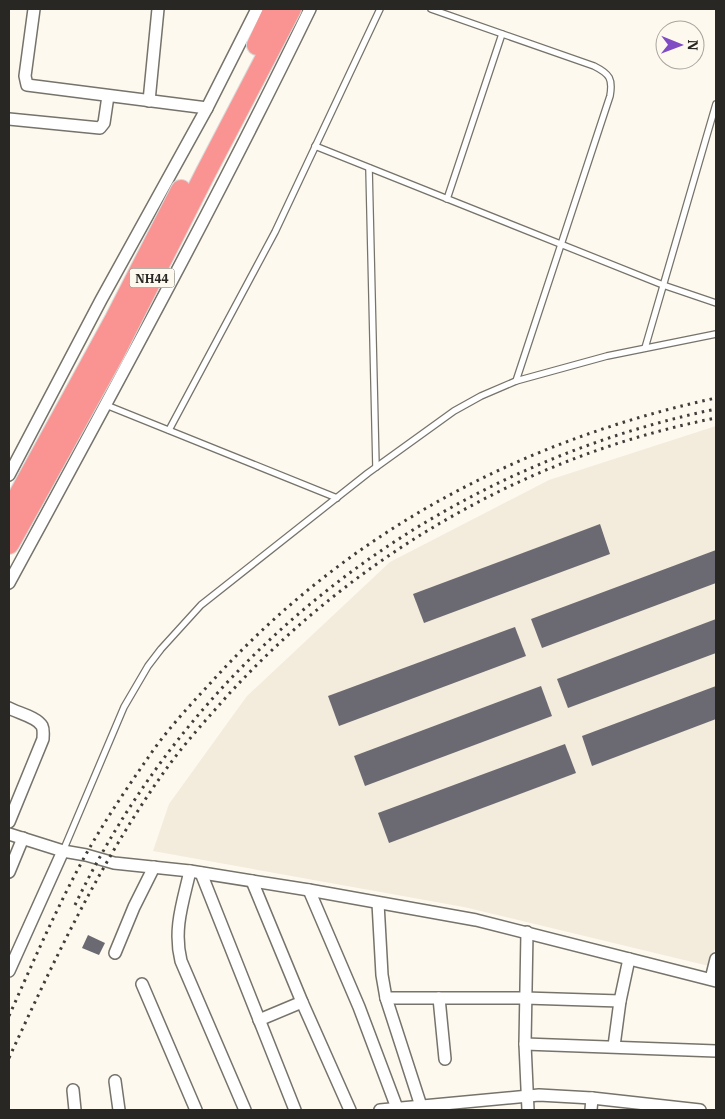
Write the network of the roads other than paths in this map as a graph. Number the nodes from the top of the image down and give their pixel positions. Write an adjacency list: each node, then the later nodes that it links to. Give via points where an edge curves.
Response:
1 (34, 9): 10 (street, via 25,76 27,84)
2 (158, 9): 11 (street)
3 (258, 9): 13 (street)
4 (274, 9): 29 (highway, NH44, via 115,319)
5 (291, 9): 30 (highway, NH44, via 113,356)
6 (310, 9): 24 (street)
7 (380, 9): 15 (lane)
8 (431, 9): 9 (lane)
9 (502, 34): 17 (lane); 18 (lane, via 594,66 609,76 612,85)
10 (108, 96): 11 (street); 14 (street, via 104,124 100,128)
11 (149, 101): 13 (street)
12 (716, 104): 19 (lane)
13 (207, 108): 27 (street)
14 (9, 119)
15 (315, 146): 16 (lane); 25 (lane, via 275,232)
16 (369, 168): 17 (lane); 26 (lane)
17 (447, 199): 18 (lane)
18 (561, 244): 19 (lane); 23 (lane)
19 (663, 285): 20 (lane); 22 (lane)
20 (716, 303)
21 (716, 334): 22 (lane)
22 (645, 348): 23 (lane)
23 (516, 381): 26 (lane, via 454,411)
24 (106, 405): 25 (lane); 31 (street)
25 (169, 430): 28 (lane)
26 (376, 468): 28 (lane)
27 (9, 475)
28 (337, 498): 36 (lane, via 201,605 161,649 124,708)
29 (9, 512)
30 (9, 544)
31 (9, 583)
32 (9, 708): 33 (street, via 36,720 44,731)
33 (9, 822)
34 (9, 834): 35 (street)
35 (23, 838): 36 (street); 38 (street)
36 (63, 851): 37 (street, via 114,863); 47 (street)
37 (154, 867): 39 (street); 44 (street)
38 (9, 872)
39 (196, 872): 40 (street); 55 (street); 71 (street, via 178,923 178,949)
40 (252, 881): 41 (street); 54 (street)
41 (309, 890): 42 (street); 67 (street, via 359,1007)
42 (378, 903): 43 (street); 50 (street)
43 (526, 932): 45 (street); 52 (street)
44 (115, 953)
45 (629, 958): 48 (street); 53 (street)
46 (716, 959): 48 (street)
47 (9, 971)
48 (713, 980)
49 (142, 984): 70 (street)
50 (386, 998): 51 (street); 64 (street)
51 (438, 998): 52 (street); 59 (street)
52 (525, 998): 53 (street); 56 (street)
53 (620, 1001): 57 (street)
54 (302, 1002): 55 (street); 73 (street)
55 (259, 1020): 72 (street)
56 (525, 1044): 57 (street); 62 (street)
57 (614, 1046): 58 (street)
58 (716, 1051)
59 (444, 1059)
60 (115, 1081): 69 (street)
61 (73, 1090): 68 (street)
62 (527, 1096): 63 (street); 65 (street); 75 (street)
63 (592, 1098): 66 (street); 76 (street)
64 (421, 1106): 65 (street); 67 (street)
65 (473, 1106)
66 (639, 1106): 77 (street)
67 (397, 1108): 74 (street)
68 (75, 1110)
69 (119, 1110)
70 (196, 1110)
71 (245, 1110)
72 (295, 1110)
73 (350, 1110)
74 (380, 1110)
75 (528, 1110)
76 (591, 1110)
77 (695, 1110)

